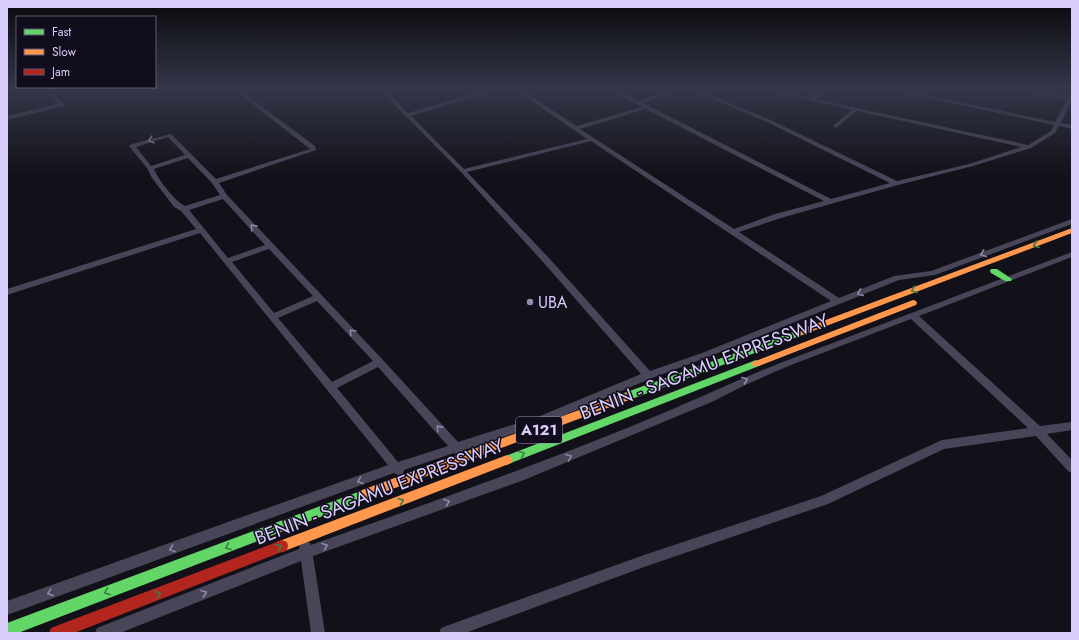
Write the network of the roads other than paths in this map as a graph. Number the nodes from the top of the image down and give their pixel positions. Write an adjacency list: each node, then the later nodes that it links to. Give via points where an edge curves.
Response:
1 (273, 118): 20 (street, via 313,150)
2 (410, 118): 19 (street)
3 (561, 118): 14 (street)
4 (610, 118): 14 (street)
5 (668, 118): 23 (street)
6 (760, 118): 21 (street)
7 (846, 118): 12 (street)
8 (892, 118): 16 (street)
9 (1033, 118): 11 (street)
10 (1060, 118): 11 (street)
11 (1058, 123): 13 (street); 16 (street, via 1053,132)
12 (836, 126)
13 (1072, 127)
14 (576, 128): 15 (street)
15 (593, 139): 19 (street); 28 (street)
16 (1029, 147): 21 (street, via 971,165)
17 (190, 156): 18 (street); 18 (street, one-way to 18, via 169,135 132,146); 20 (street)
18 (150, 168): 24 (street, via 154,177 177,205)
19 (463, 171): 41 (street)
20 (215, 182): 22 (street)
21 (896, 183): 23 (street)
22 (224, 196): 24 (street); 29 (street, one-way to 22)
23 (832, 202): 28 (street, via 778,216)
24 (184, 209): 26 (street)
25 (1072, 221): 37 (street, one-way to 37, via 932,273 897,278)
26 (201, 230): 31 (street); 34 (street)
27 (1072, 230): 46 (highway, A121, one-way to 46)
28 (732, 232): 37 (street)
29 (270, 246): 31 (street); 35 (street)
30 (1072, 254): 33 (street)
31 (227, 261): 39 (street)
32 (1008, 265): 33 (highway, via 990,272)
33 (1008, 279): 38 (street)
34 (7, 292)
35 (318, 297): 39 (street); 40 (street, one-way to 35)
36 (924, 298): 50 (highway, BENIN - SAGAMU EXPRESSWAY / A121, one-way to 36)
37 (838, 302): 41 (street)
38 (913, 316): 44 (street); 51 (street, one-way to 38, via 520,476 637,429 739,383)
39 (272, 317): 42 (street)
40 (380, 362): 42 (street); 45 (street, one-way to 40)
41 (648, 375): 45 (street, via 544,419)
42 (330, 387): 47 (street)
43 (1072, 426): 44 (street)
44 (1037, 430): 48 (street); 57 (street, via 942,445 824,500 644,561)
45 (456, 448): 46 (street); 47 (street)
46 (465, 458): 49 (highway, A121)
47 (396, 467): 49 (street); 52 (street, one-way to 52)
48 (1072, 468)
49 (406, 480): 53 (highway, A121, one-way to 53)
50 (303, 538): 51 (street); 54 (highway, BENIN - SAGAMU EXPRESSWAY / A121, one-way to 50)
51 (306, 553): 55 (street, one-way to 51); 56 (street)
52 (7, 608)
53 (7, 630)
54 (56, 633)
55 (102, 633)
56 (318, 633)
57 (446, 633)

